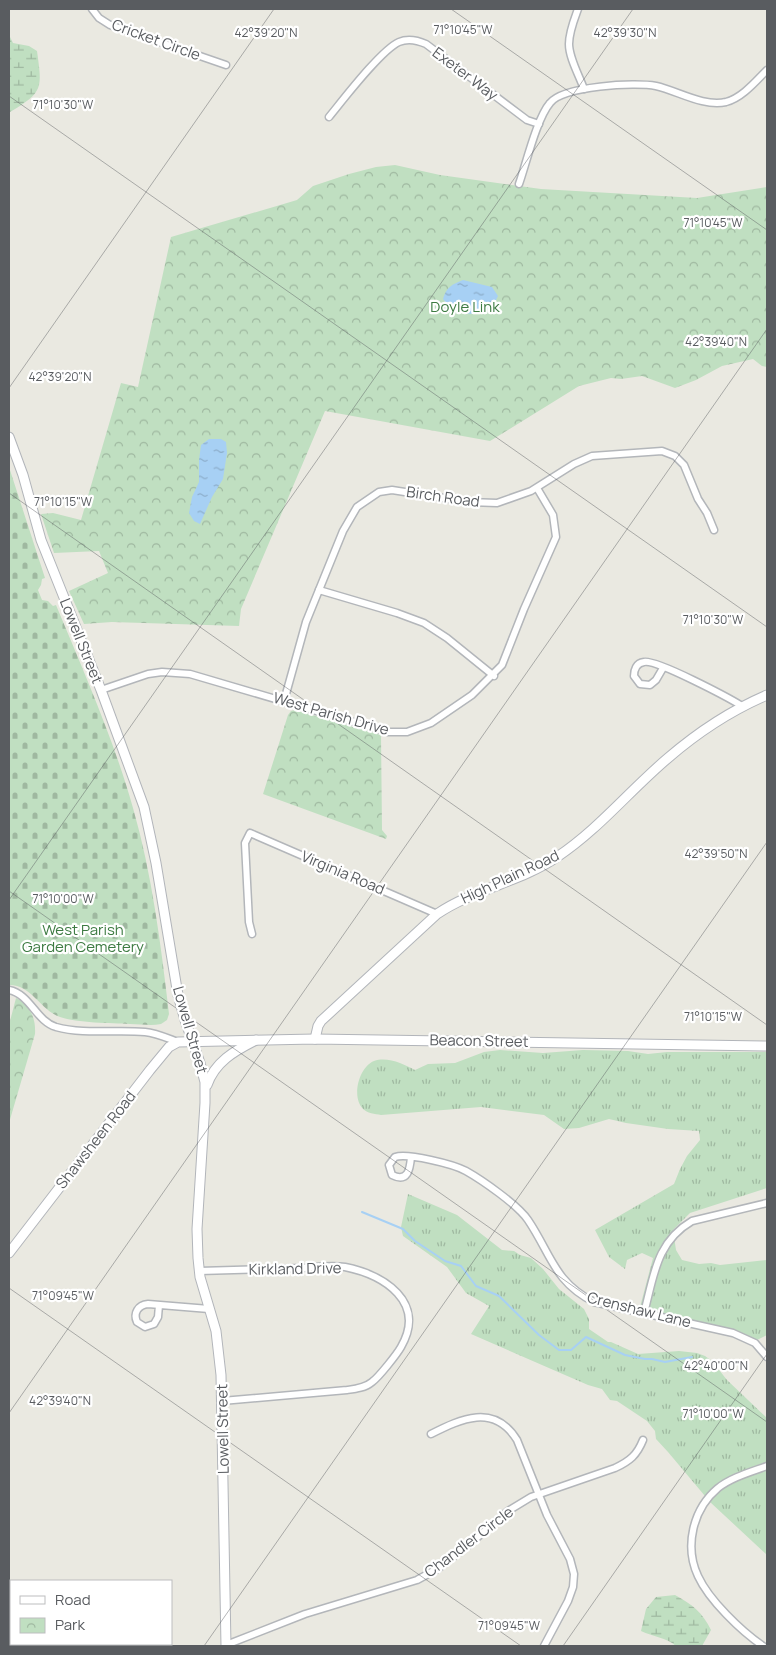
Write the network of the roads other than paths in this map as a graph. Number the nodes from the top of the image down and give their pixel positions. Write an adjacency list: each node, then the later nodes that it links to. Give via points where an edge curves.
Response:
1 (92, 9): 3 (street, Cricket Circle, via 110,25)
2 (578, 9): 5 (street, via 569,43)
3 (226, 65)
4 (767, 70): 5 (street, via 743,93 724,102 706,101 656,86)
5 (584, 89): 7 (street, via 554,98)
6 (329, 117): 7 (street, Exeter Way, via 396,43 417,40 527,120)
7 (539, 124): 8 (street)
8 (519, 184)
9 (9, 437): 15 (main road, Lowell Street, via 41,540)
10 (537, 488): 11 (street, Birch Road, via 592,456 667,452 684,465); 12 (street, Birch Road, via 507,500 488,503 392,490 379,492 352,512); 14 (street, West Parish Drive, via 553,515 556,537 504,661)
11 (714, 530)
12 (319, 590): 14 (street, via 424,623); 17 (street, Birch Road, via 300,637)
13 (663, 668): 13 (street, via 642,662 636,667 634,676 640,684 650,685); 18 (street, via 715,690)
14 (494, 676): 17 (street, West Parish Drive, via 448,712 424,726 400,733)
15 (101, 690): 17 (street, West Parish Drive, via 148,674 172,672 190,674); 24 (main road, Lowell Street, via 146,814 178,995)
16 (767, 696): 18 (main road, High Plain Road)
17 (284, 701)
18 (742, 706): 19 (main road, High Plain Road, via 667,758 584,837 556,858 451,904)
19 (437, 914): 20 (street, Virginia Road, via 250,833 245,843); 22 (main road, High Plain Road, via 321,1021)
20 (252, 934)
21 (9, 990): 25 (street, via 17,992 54,1027 146,1032)
22 (315, 1038): 23 (main road, Beacon Street); 26 (main road, Beacon Street)
23 (259, 1039): 24 (main road, Beacon Street); 27 (main road, via 230,1054 217,1066 210,1076)
24 (192, 1040): 25 (main road); 27 (main road, Lowell Street)
25 (178, 1042): 30 (main road, Shawsheen Road, via 169,1047 155,1064)
26 (767, 1046)
27 (206, 1093): 31 (main road, Lowell Street, via 197,1229)
28 (411, 1157): 34 (street, Crenshaw Lane, via 460,1168 512,1204 528,1220 561,1278 580,1295 594,1302)
29 (767, 1203): 34 (street, via 692,1221 681,1227 661,1252)
30 (9, 1253)
31 (200, 1271): 33 (main road, Lowell Street); 36 (street, Kirkland Drive, via 343,1267 369,1274 391,1288 403,1300 409,1314 409,1330 400,1348 372,1382 347,1390)
32 (159, 1305): 33 (street)
33 (209, 1309): 36 (main road, Lowell Street, via 219,1352)
34 (644, 1313): 35 (street, Crenshaw Lane, via 733,1333 755,1343)
35 (767, 1357)
36 (222, 1401): 41 (main road, Lowell Street)
37 (431, 1434): 40 (street, via 471,1417 500,1423 517,1440)
38 (643, 1440): 40 (street, Chandler Circle, via 634,1456 622,1465)
39 (767, 1466): 43 (street, via 729,1481 711,1495 694,1524 691,1546 694,1566 703,1585 733,1621)
40 (539, 1494): 41 (street, Chandler Circle, via 508,1511 439,1568 417,1580 305,1614); 42 (street, via 574,1574 568,1601)
41 (226, 1646)
42 (544, 1646)
43 (763, 1646)

